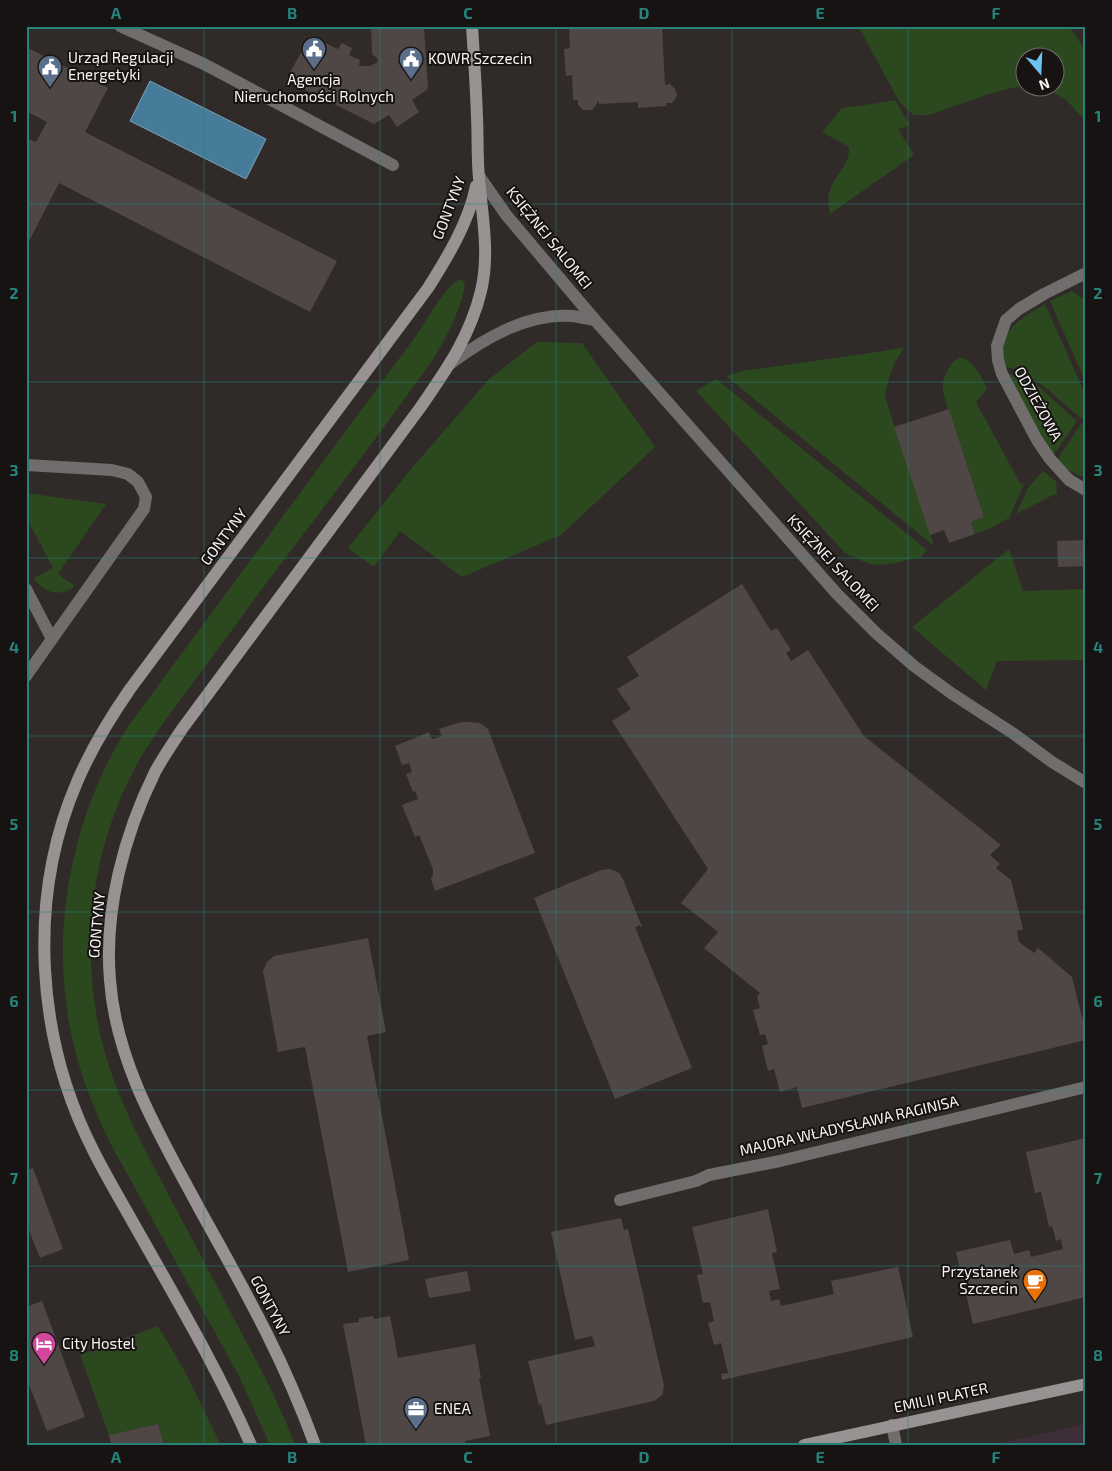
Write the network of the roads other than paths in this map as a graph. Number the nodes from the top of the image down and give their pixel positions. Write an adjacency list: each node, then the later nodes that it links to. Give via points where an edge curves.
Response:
1 (120, 26): 3 (street, via 204,64)
2 (472, 26): 4 (street)
3 (393, 164)
4 (479, 176): 6 (street, KSIĘŻNEJ SALOMEI, via 507,216); 7 (street, GONTYNY, via 484,231 482,290 465,337); 18 (street, GONTYNY, via 474,200 460,231 428,288 130,689 102,733 68,805 50,876 44,948 46,985 55,1043 70,1096 92,1149 208,1358)
5 (1086, 272): 9 (street, ODZIEŻOWA, via 1019,309 1006,320 997,346 1002,374 1037,440 1069,480)
6 (595, 320): 7 (street, via 572,316 527,322 481,342); 13 (street, KSIĘŻNEJ SALOMEI, via 837,594 876,633 951,693)
7 (450, 364): 19 (street, GONTYNY, via 168,750 130,834 113,904 110,980 117,1024 136,1084 153,1123 267,1334)
8 (26, 465): 11 (street, via 112,470 128,474 138,482 146,497 144,509)
9 (1086, 490)
10 (26, 589): 11 (street)
11 (52, 639): 12 (street)
12 (26, 676)
13 (1086, 783)
14 (1086, 1088): 15 (street, MAJORA WŁADYSŁAWA RAGINISA, via 709,1175)
15 (620, 1200)
16 (1086, 1384): 17 (street, EMILII PLATER)
17 (892, 1425): 20 (street, EMILII PLATER); 21 (street)
18 (251, 1445)
19 (315, 1445)
20 (804, 1445)
21 (896, 1445)

